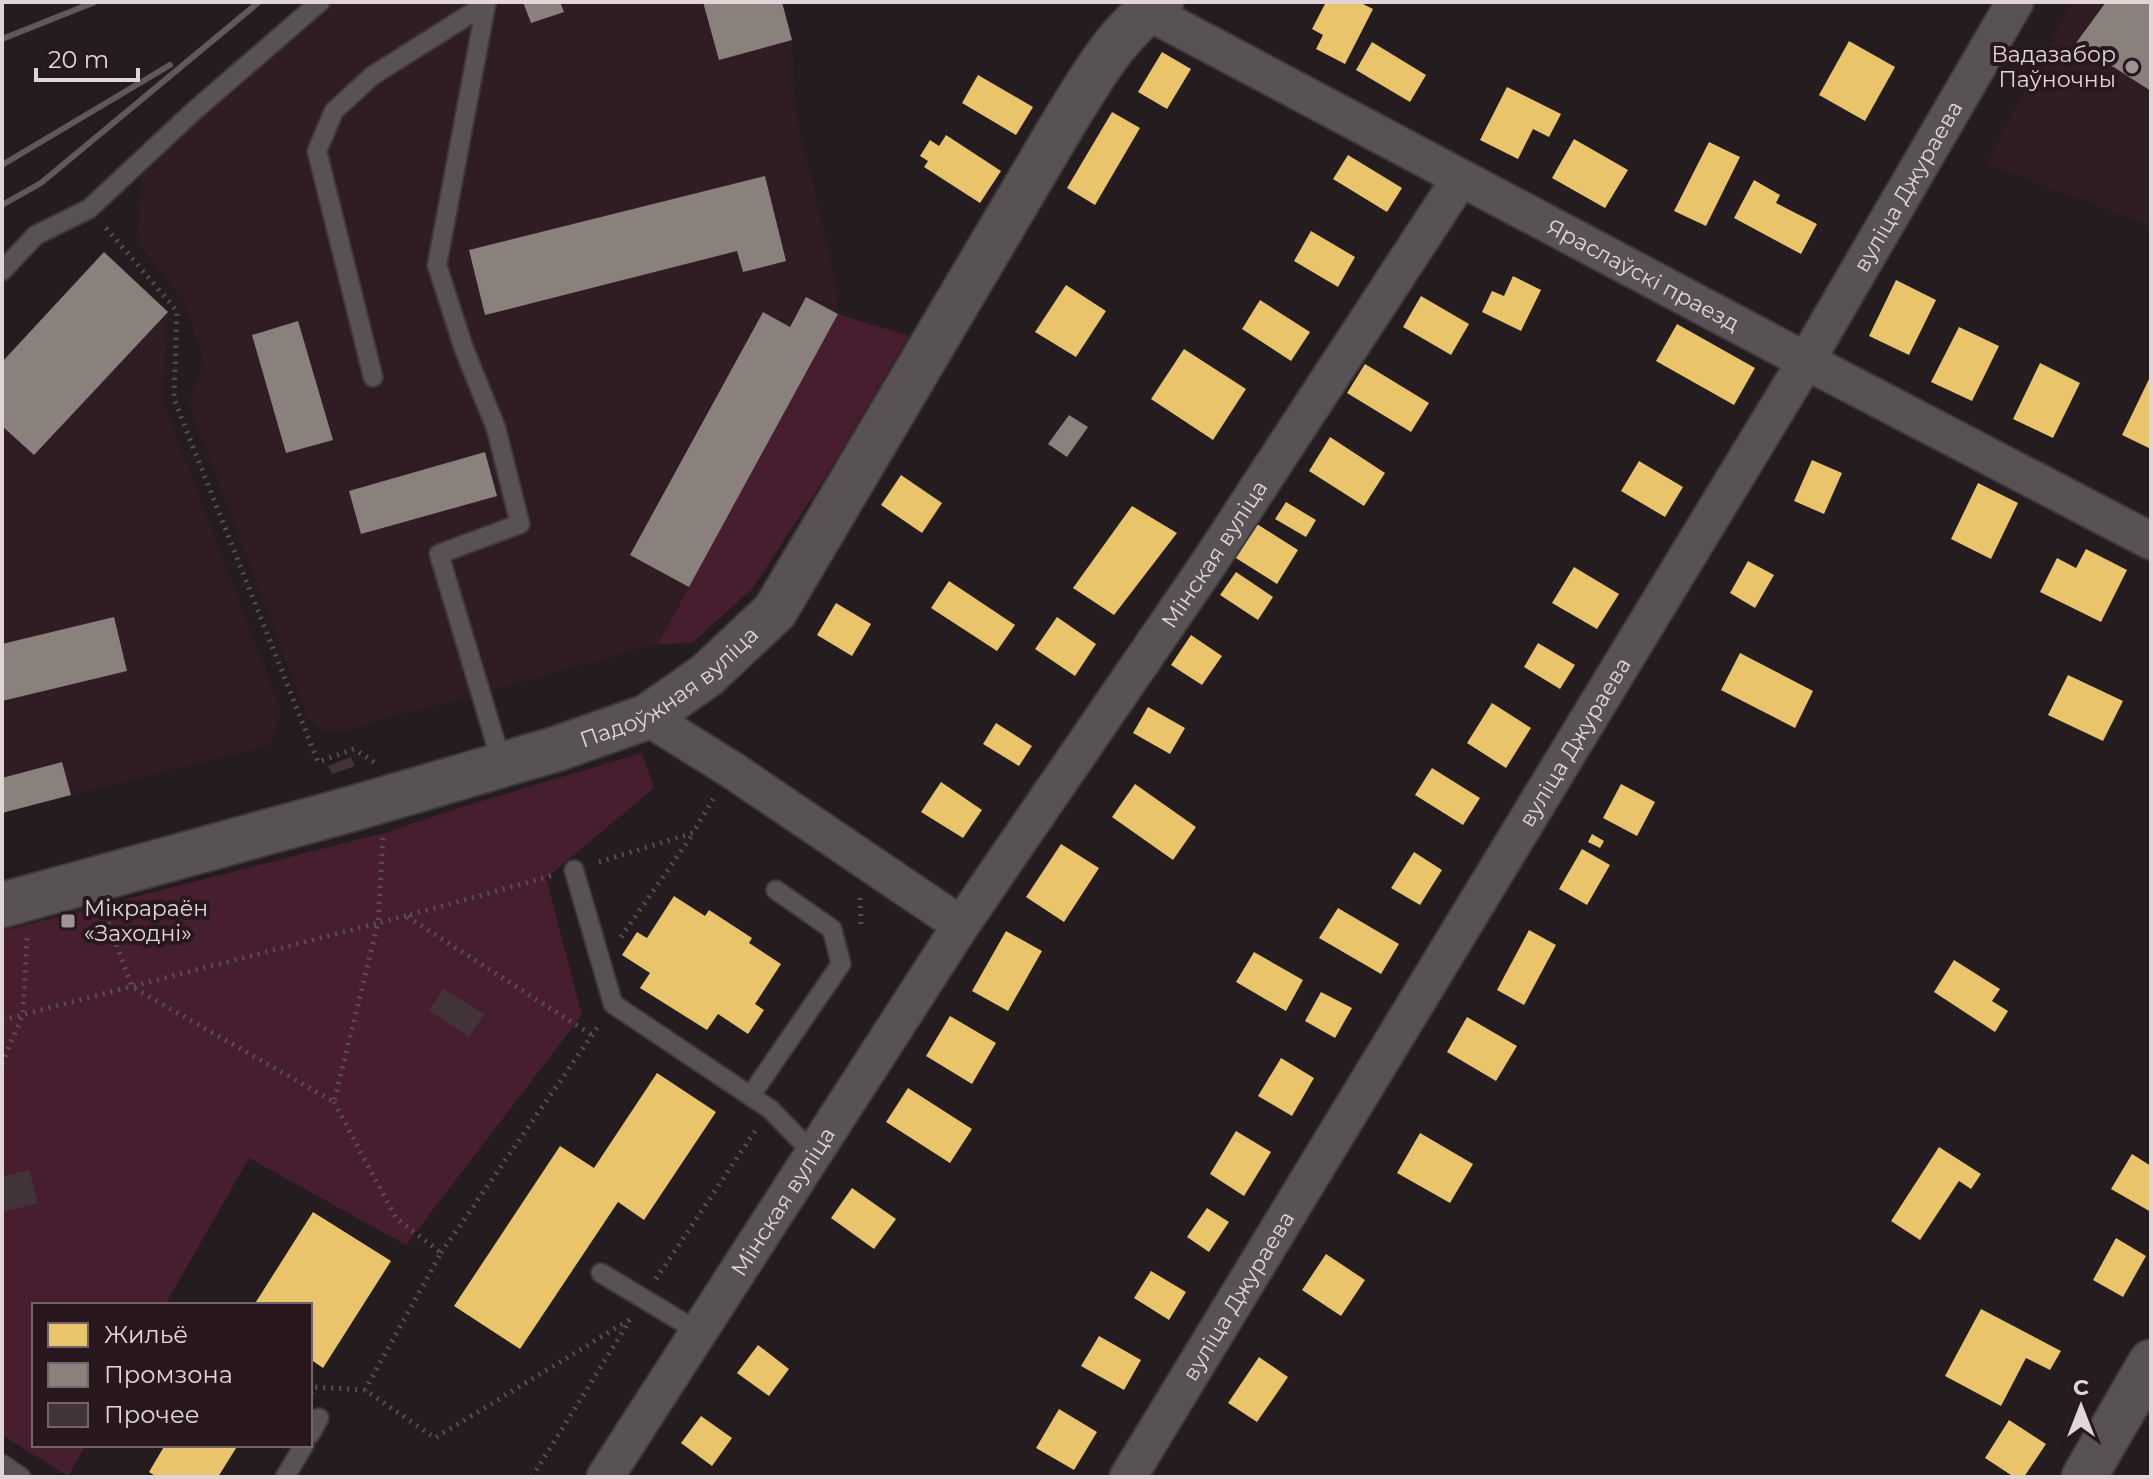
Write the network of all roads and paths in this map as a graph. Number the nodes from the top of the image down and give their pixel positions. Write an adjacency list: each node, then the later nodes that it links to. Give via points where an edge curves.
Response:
1 (320, 2): 6 (lane)
2 (2015, 2): 8 (street, вуліца Джураева)
3 (486, 3): 9 (lane, via 372,76 334,111 317,151); 13 (lane, via 437,265 496,428 520,524 439,554)
4 (1154, 7): 5 (street, Яраслаўскі праезд); 11 (main road, Падоўжная вуліца, via 1129,27 1066,119 775,611 707,675)
5 (1460, 179): 8 (street, Яраслаўскі праезд); 26 (street, Мінская вуліца, via 1207,566)
6 (89, 209): 7 (lane, via 36,235); 12 (path, via 177,311 174,399)
7 (2, 271)
8 (1806, 361): 10 (street, Яраслаўскі праезд); 52 (street, вуліца Джураева)
9 (373, 377)
10 (2148, 532)
11 (647, 717): 13 (main road, Падоўжная вуліца); 15 (street)
12 (318, 762): 14 (path, via 354,749 376,762); 16 (path)
13 (502, 764): 24 (main road, Падоўжная вуліца)
14 (379, 770)
15 (732, 770): 18 (path); 26 (street)
16 (322, 772)
17 (384, 833): 25 (path)
18 (693, 833): 19 (path); 29 (path, via 614,947)
19 (574, 870): 23 (path); 29 (lane)
20 (776, 890): 34 (lane, via 832,929 841,964)
21 (860, 891): 27 (path)
22 (104, 910): 28 (path)
23 (406, 916): 25 (path); 32 (path)
24 (14, 919): 30 (path)
25 (378, 923): 28 (path); 35 (path)
26 (961, 925): 37 (street, Мінская вуліца)
27 (861, 939)
28 (132, 987): 30 (path); 35 (path)
29 (613, 1004): 32 (path); 34 (lane)
30 (23, 1014): 31 (path); 33 (path)
31 (2, 1020)
32 (592, 1035): 38 (path)
33 (2, 1064)
34 (751, 1095): 36 (lane)
35 (334, 1102): 38 (path, via 396,1218)
36 (770, 1109): 37 (lane); 40 (path)
37 (813, 1153): 42 (street, Мінская вуліца)
38 (441, 1253): 45 (path)
39 (601, 1273): 40 (lane)
40 (643, 1298): 41 (path); 42 (lane)
41 (630, 1319): 45 (path, via 435,1438); 50 (path)
42 (699, 1332): 51 (street, Мінская вуліца)
43 (2151, 1362): 53 (main road)
44 (314, 1387): 45 (path)
45 (365, 1390)
46 (303, 1447): 49 (lane)
47 (2, 1464): 48 (lane)
48 (21, 1477)
49 (285, 1477)
50 (532, 1477)
51 (605, 1477)
52 (1128, 1477)
53 (2084, 1477)

